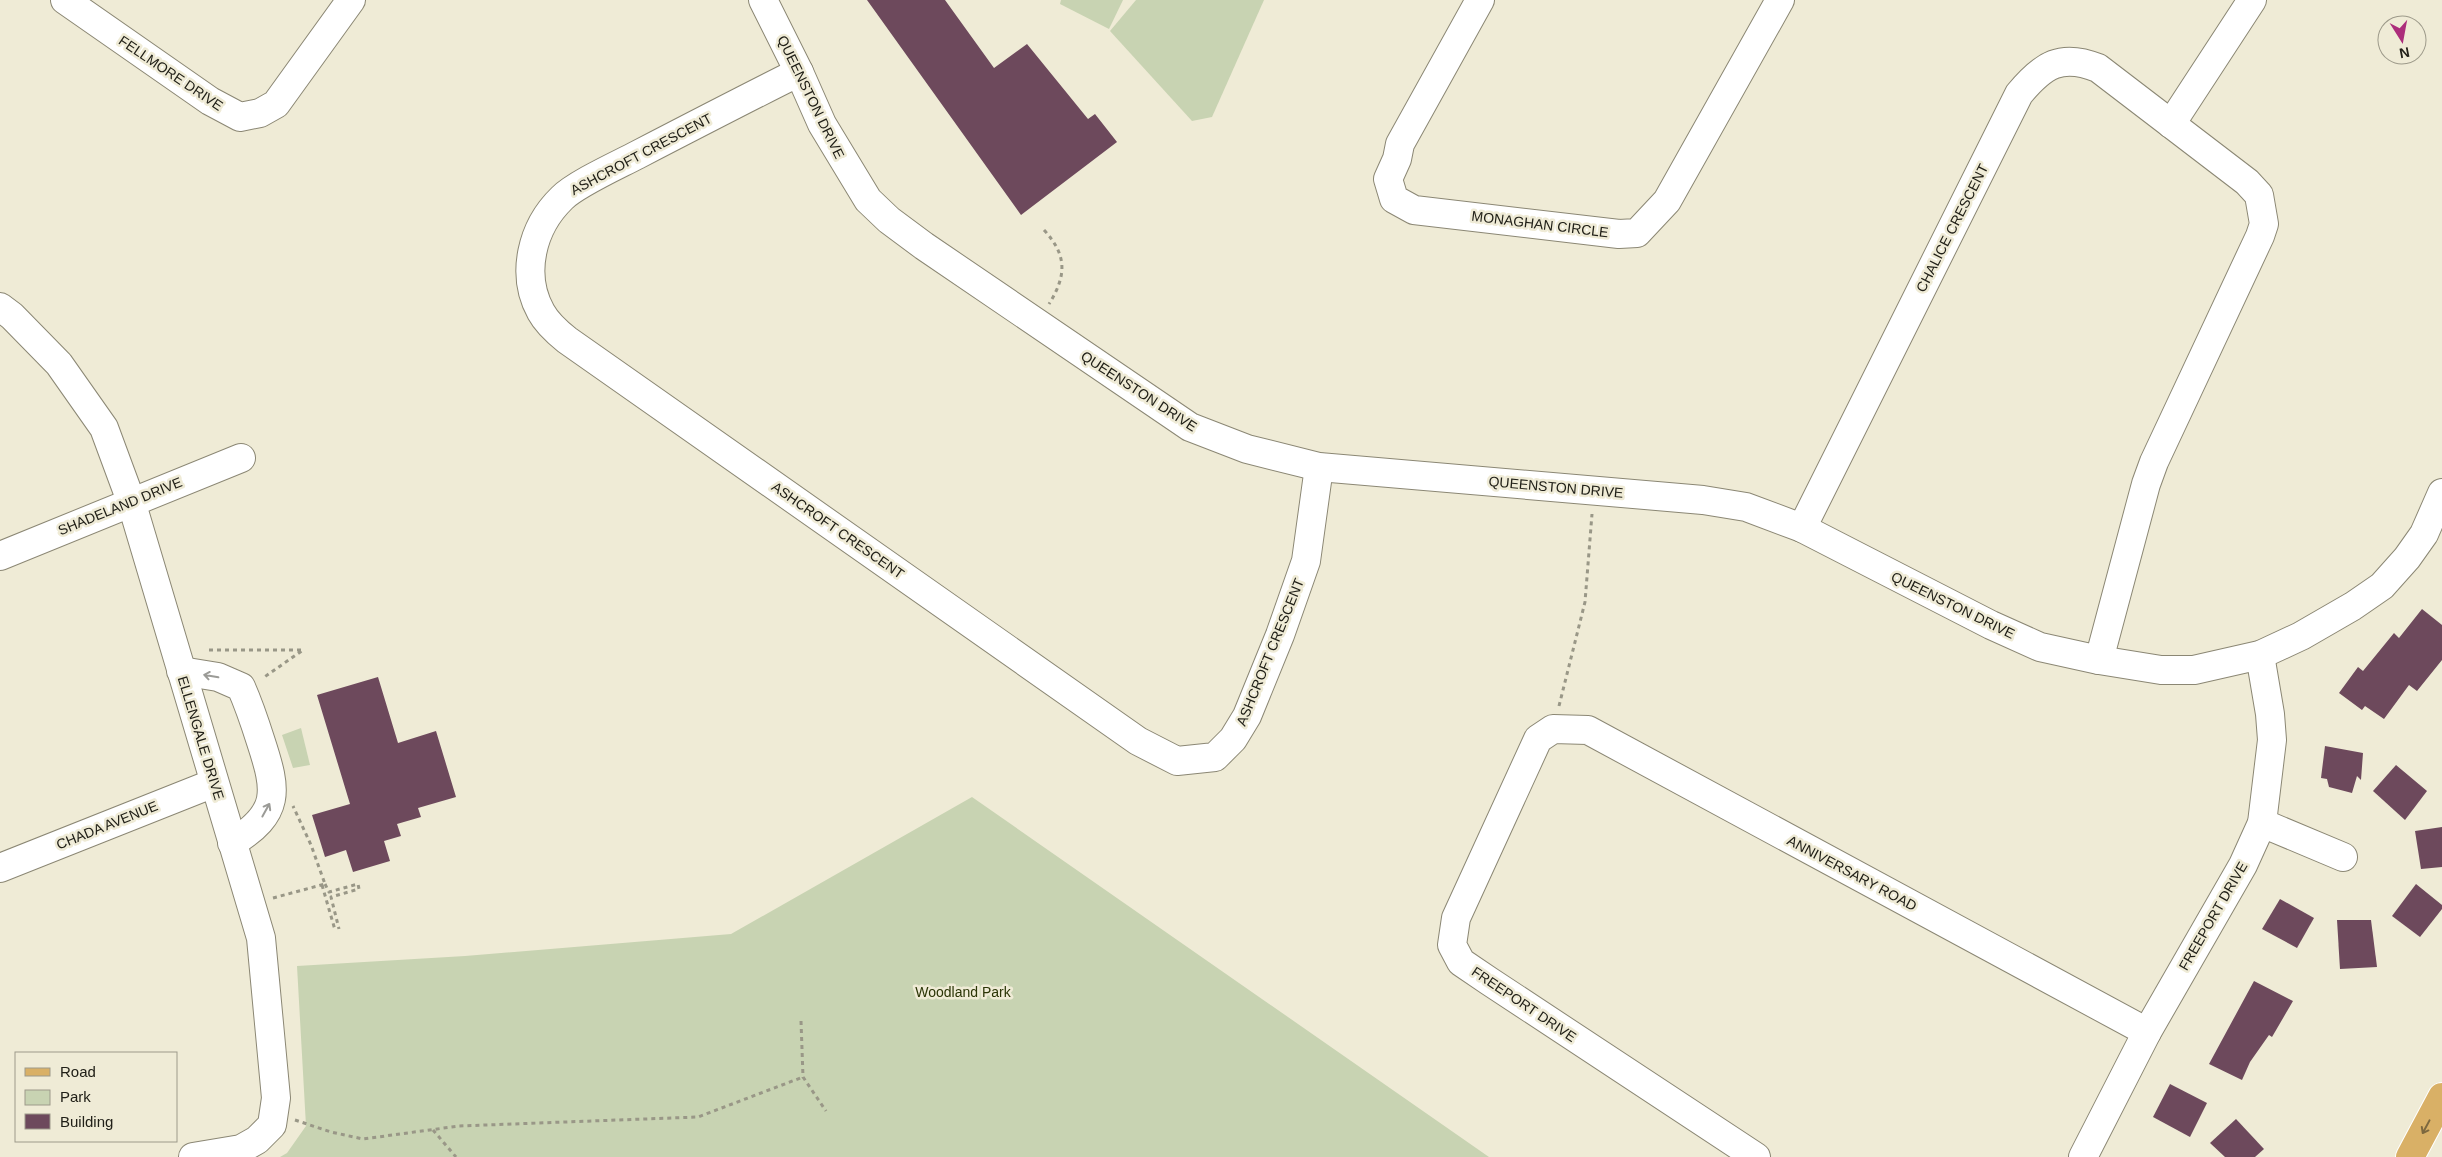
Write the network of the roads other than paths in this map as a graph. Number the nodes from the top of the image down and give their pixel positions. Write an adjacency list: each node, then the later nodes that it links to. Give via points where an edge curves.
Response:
1 (65, 0): 2 (street, FELLMORE DRIVE, via 210,101 240,117 260,113 276,104)
2 (351, 0)
3 (763, 0): 7 (street, QUEENSTON DRIVE)
4 (1480, 0): 5 (street, MONAGHAN CIRCLE, via 1400,144 1388,179 1394,198 1414,210 1619,234 1637,233 1667,201)
5 (1780, 0)
6 (2252, 0): 8 (street)
7 (799, 72): 11 (street, QUEENSTON DRIVE, via 830,140 868,200 889,220 1190,427 1248,449); 11 (street, ASHCROFT CRESCENT, via 562,197 538,228 530,268 541,312 552,328 1138,741 1177,761 1216,757 1233,739 1247,716 1306,561)
8 (2172, 124): 14 (street, CHALICE CRESCENT, via 2098,68 2082,62 2050,64 2034,76 2019,94); 18 (street, CHALICE CRESCENT, via 2248,182 2259,195 2264,224 2154,462)
9 (0, 307): 13 (street, ELLENGALE DRIVE, via 59,364 104,428)
10 (240, 458): 13 (street, SHADELAND DRIVE)
11 (1320, 466): 14 (street, QUEENSTON DRIVE, via 1702,500 1746,507)
12 (2442, 493): 15 (street, QUEENSTON DRIVE)
13 (131, 501): 16 (street, SHADELAND DRIVE); 19 (street, ELLENGALE DRIVE)
14 (1802, 528): 18 (street, QUEENSTON DRIVE, via 2040,647)
15 (2433, 539): 17 (street, QUEENSTON DRIVE, via 2407,558 2382,586 2353,606)
16 (0, 556)
17 (2260, 656): 18 (street, QUEENSTON DRIVE, via 2194,670 2161,670); 22 (street, FREEPORT DRIVE, via 2272,740)
18 (2099, 660)
19 (178, 662): 21 (street, ELLENGALE DRIVE); 23 (street, one-way to 19, via 252,831 268,808 274,789 270,770 241,687)
20 (1553, 729): 26 (street, ANNIVERSARY ROAD, via 1588,730); 30 (street, FREEPORT DRIVE, via 1538,738 1456,918 1452,946 1461,962)
21 (214, 783): 23 (street, ELLENGALE DRIVE); 25 (street, CHADA AVENUE)
22 (2262, 823): 24 (street); 26 (street, FREEPORT DRIVE, via 2243,865)
23 (232, 843): 29 (street, ELLENGALE DRIVE, via 261,938 276,1098 272,1126 249,1145)
24 (2343, 857)
25 (0, 868)
26 (2147, 1032): 28 (street, FREEPORT DRIVE)
27 (2442, 1098): 31 (main road, one-way to 31)
28 (2089, 1155)
29 (192, 1157)
30 (1756, 1157)
31 (2410, 1157)

